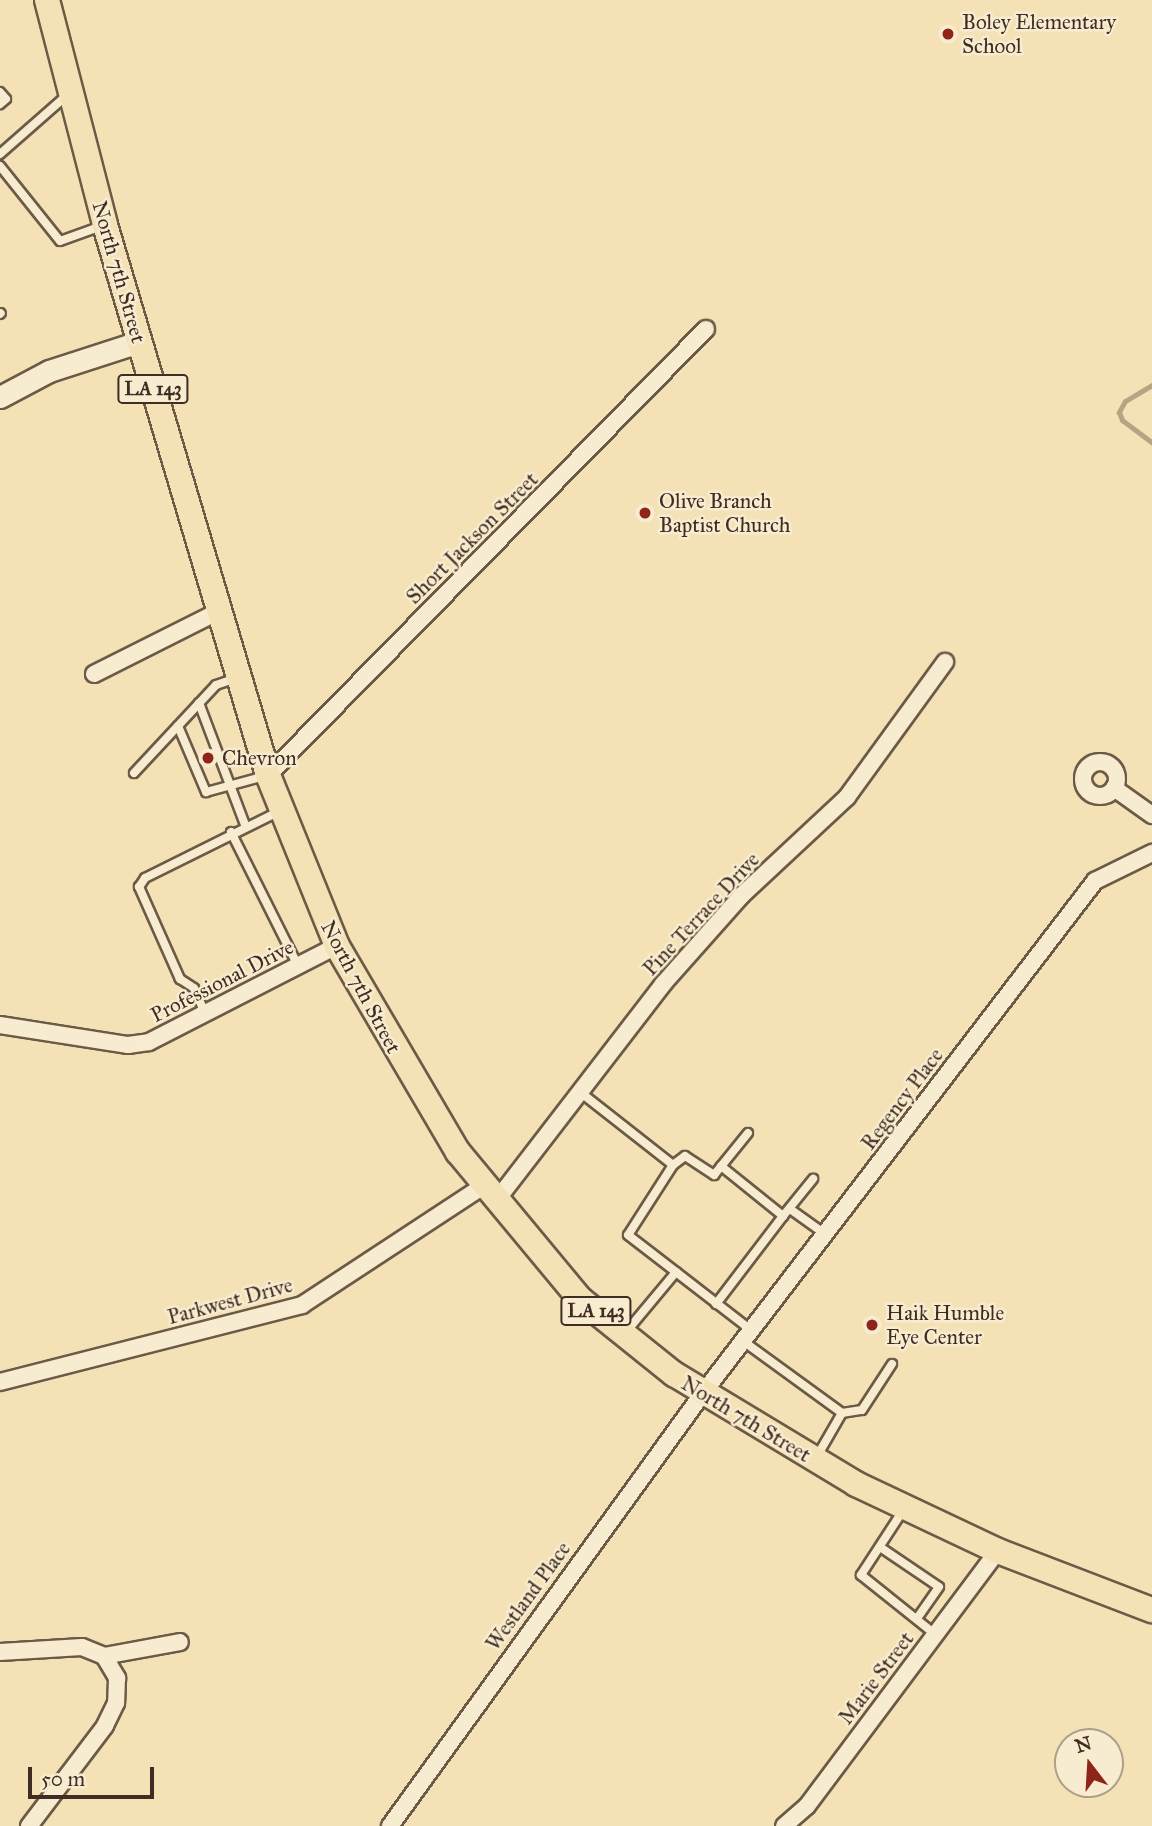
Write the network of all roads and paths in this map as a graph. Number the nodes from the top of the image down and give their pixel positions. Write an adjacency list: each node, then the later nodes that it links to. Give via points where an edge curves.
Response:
1 (47, 0): 3 (main road, North 7th Street / LA 143)
2 (0, 92): 4 (lane, via 5,100)
3 (70, 92): 5 (lane); 7 (main road, North 7th Street / LA 143)
4 (0, 104)
5 (0, 154)
6 (0, 166): 7 (lane, via 60,240)
7 (105, 225): 9 (main road, North 7th Street / LA 143)
8 (706, 329): 18 (street, Short Jackson Street)
9 (139, 342): 10 (street, via 49,371); 11 (main road, North 7th Street / LA 143)
10 (0, 397)
11 (219, 611): 13 (street); 14 (main road, North 7th Street / LA 143)
12 (945, 662): 30 (street, Pine Terrace Drive, via 847,797 741,896 663,984)
13 (94, 674)
14 (238, 677): 15 (lane, via 216,685); 18 (main road, North 7th Street / LA 143)
15 (199, 703): 16 (lane); 19 (lane)
16 (178, 726): 17 (lane); 19 (lane, via 203,788 212,793)
17 (134, 773)
18 (268, 775): 19 (lane); 21 (main road, North 7th Street / LA 143)
19 (232, 787): 23 (lane)
20 (1114, 788): 22 (street)
21 (281, 811): 23 (lane); 26 (main road, North 7th Street / LA 143)
22 (1152, 815)
23 (245, 825): 24 (lane)
24 (231, 832): 27 (lane); 28 (lane, via 145,877 139,887 180,979 194,988)
25 (1152, 853): 38 (street, Regency Place, via 1095,881)
26 (337, 946): 27 (street, Professional Drive); 35 (main road, North 7th Street / LA 143, via 432,1114)
27 (298, 966): 28 (street, Professional Drive)
28 (205, 1013): 29 (street, Professional Drive, via 161,1037 128,1045)
29 (0, 1025)
30 (580, 1092): 32 (lane); 35 (street, Pine Terrace Drive)
31 (748, 1133): 33 (lane)
32 (673, 1166): 33 (lane, via 685,1156 714,1175); 39 (lane, via 628,1235)
33 (721, 1166): 37 (lane)
34 (813, 1179): 36 (lane)
35 (490, 1194): 41 (main road, North 7th Street / LA 143, via 579,1298); 44 (street, Parkwest Drive, via 302,1305)
36 (790, 1209): 37 (lane); 38 (lane)
37 (783, 1216): 40 (lane)
38 (825, 1234): 42 (street, Regency Place)
39 (676, 1272): 40 (lane); 41 (lane)
40 (716, 1304): 42 (lane)
41 (624, 1334): 45 (main road, North 7th Street / LA 143)
42 (747, 1335): 45 (street, Regency Place); 46 (lane)
43 (892, 1364): 46 (lane, via 862,1409)
44 (1, 1380)
45 (703, 1393): 47 (main road, North 7th Street / LA 143); 58 (street, Westland Place)
46 (842, 1413): 47 (lane)
47 (815, 1461): 48 (main road, North 7th Street / LA 143)
48 (905, 1507): 49 (lane); 50 (main road, North 7th Street / LA 143)
49 (880, 1547): 52 (lane, via 861,1575); 52 (lane, via 939,1587)
50 (998, 1551): 51 (main road, North 7th Street / LA 143); 53 (street, Marie Street)
51 (1152, 1610)
52 (917, 1619): 53 (lane)
53 (935, 1634): 59 (street, Marie Street, via 807,1807)
54 (180, 1642): 56 (street)
55 (0, 1652): 56 (street, via 82,1647)
56 (104, 1656): 57 (street, via 117,1678 116,1703 105,1726)
57 (29, 1826)
58 (390, 1826)
59 (784, 1826)

